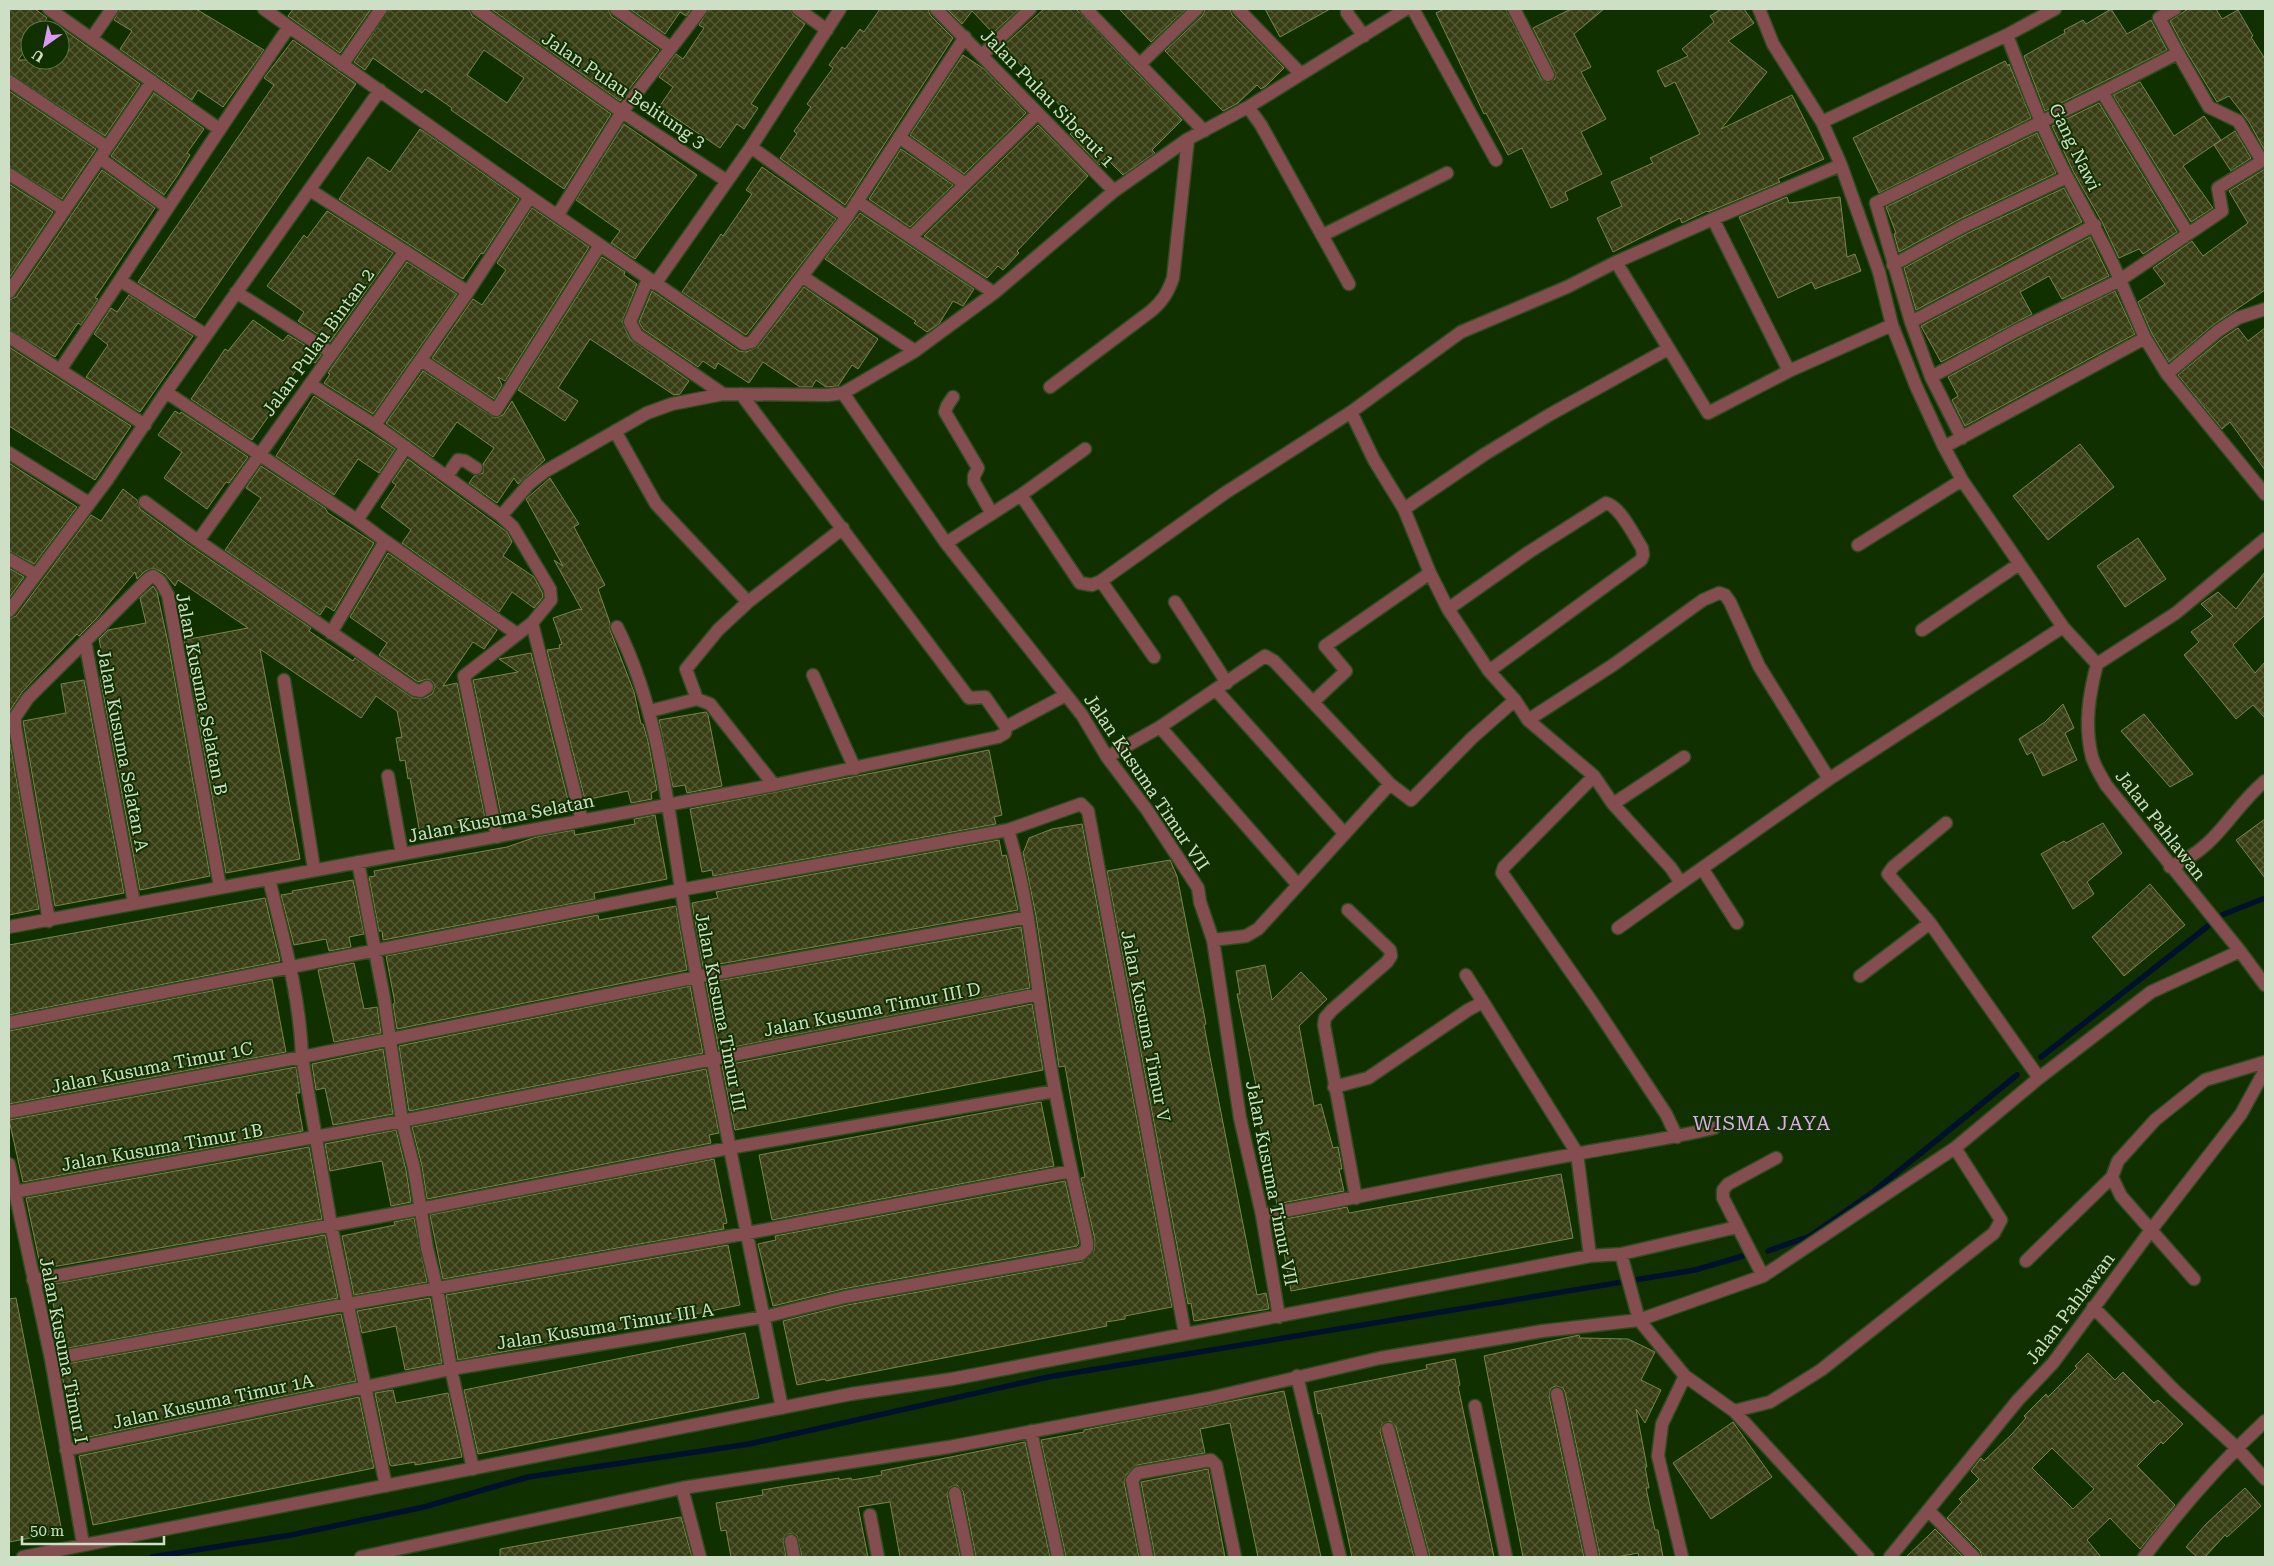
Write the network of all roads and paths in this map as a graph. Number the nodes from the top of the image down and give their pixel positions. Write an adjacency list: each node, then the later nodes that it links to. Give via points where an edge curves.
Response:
1 (49, 9): 27 (street)
2 (112, 9): 27 (street)
3 (264, 9): 22 (street)
4 (381, 9): 32 (street)
5 (477, 9): 40 (street, Jalan Pulau Belitung 3)
6 (616, 9): 28 (street)
7 (701, 9): 28 (street)
8 (798, 9): 23 (street)
9 (840, 9): 23 (street)
10 (936, 9): 26 (street, Jalan Pulau Siberut 1)
11 (1030, 9): 30 (street)
12 (1086, 9): 31 (street)
13 (1197, 9): 31 (street)
14 (1238, 9): 33 (street)
15 (1347, 9): 25 (street)
16 (1406, 9): 25 (street)
17 (1413, 9): 51 (street)
18 (1514, 9): 34 (street)
19 (1759, 9): 42 (street, via 1773,44)
20 (2055, 9): 24 (street)
21 (2175, 9): 29 (street, via 2160,18)
22 (289, 27): 32 (street); 44 (street)
23 (827, 30): 49 (street)
24 (2006, 35): 42 (street); 43 (street, Gang Nawi)
25 (1364, 36): 33 (street)
26 (965, 37): 30 (street, Jalan Pulau Siberut 1); 46 (street)
27 (91, 38): 36 (street)
28 (671, 48): 40 (street)
29 (2178, 53): 38 (street); 68 (street, via 2209,108 2238,121 2262,161 2218,188 2222,211)
30 (982, 56): 41 (street, Jalan Pulau Siberut 1)
31 (1140, 64): 45 (street)
32 (342, 65): 37 (street)
33 (1301, 74): 39 (street)
34 (1548, 75)
35 (9, 81): 48 (street)
36 (152, 81): 44 (street); 48 (street)
37 (380, 90): 58 (street); 60 (street)
38 (2102, 92): 43 (street); 68 (street)
39 (1248, 107): 45 (street); 69 (street)
40 (622, 112): 56 (street, Jalan Pulau Belitung 3); 64 (street)
41 (1038, 113): 57 (street); 59 (street, Jalan Pulau Siberut 1)
42 (1822, 122): 52 (street)
43 (2041, 122): 55 (street, Gang Nawi); 74 (street, via 1876,203)
44 (219, 129): 62 (street)
45 (1204, 131): 47 (street)
46 (899, 137): 57 (street); 61 (street)
47 (1188, 139): 59 (street); 99 (street, via 1173,278 1168,292 1160,304)
48 (107, 147): 50 (street)
49 (751, 147): 56 (street); 65 (street)
50 (101, 159): 62 (street); 63 (street)
51 (1496, 160)
52 (1841, 165): 66 (street); 86 (street, via 1879,272)
53 (1447, 173): 69 (street)
54 (9, 174): 63 (street)
55 (2068, 177): 67 (street, Gang Nawi); 74 (street)
56 (727, 181): 78 (street)
57 (965, 184): 70 (street)
58 (310, 190): 72 (street); 81 (street)
59 (1114, 191): 83 (street)
60 (530, 197): 64 (street); 82 (street)
61 (857, 202): 65 (street); 70 (street)
62 (167, 207): 77 (street)
63 (65, 210): 80 (street)
64 (557, 216): 71 (street)
65 (847, 217): 76 (street)
66 (1713, 219): 73 (street); 95 (street)
67 (2095, 225): 75 (street, Gang Nawi); 85 (street)
68 (2187, 232): 75 (street)
69 (1323, 236): 79 (street)
70 (910, 237): 83 (street)
71 (600, 245): 78 (street); 93 (street, via 496,410)
72 (406, 251): 82 (street); 92 (street, Jalan Pulau Bintan 2)
73 (1616, 262): 90 (street); 105 (street, via 1567,287 1461,332)
74 (1893, 264): 85 (street)
75 (2118, 276): 89 (street, Gang Nawi); 97 (street)
76 (803, 277): 78 (street, via 752,342 744,344); 91 (street)
77 (121, 280): 87 (street); 94 (street)
78 (652, 282): 102 (street, via 630,322 637,335)
79 (1349, 284)
80 (9, 292)
81 (236, 292): 87 (street); 92 (street)
82 (468, 292): 93 (street)
83 (994, 293): 91 (street)
84 (2265, 309): 96 (street, via 2238,318 2218,331)
85 (1911, 322): 97 (street)
86 (1892, 325): 95 (street); 111 (street)
87 (206, 335): 100 (street)
88 (9, 337): 94 (street)
89 (2145, 338): 96 (street, Gang Nawi); 109 (street)
90 (1668, 349): 95 (street, via 1708,413); 122 (street, via 1509,439)
91 (915, 351): 101 (street)
92 (332, 353): 98 (street, Jalan Pulau Bintan 2)
93 (421, 360): 107 (street)
94 (60, 370): 106 (street)
95 (1789, 371)
96 (2167, 374): 118 (street, Gang Nawi)
97 (1931, 377): 109 (street)
98 (310, 384): 107 (street); 114 (street, Jalan Pulau Bintan 2)
99 (1050, 387)
100 (166, 392): 106 (street); 114 (street)
101 (843, 393): 103 (street); 130 (street, Jalan Kusuma Timur VII)
102 (723, 394): 103 (street); 108 (street, via 657,409)
103 (741, 394): 126 (street)
104 (953, 397): 123 (street, via 946,412 978,468 974,480)
105 (1351, 412): 122 (street, via 1374,460); 136 (street, via 1225,493)
106 (145, 425): 121 (street)
107 (375, 425): 110 (street)
108 (615, 431): 124 (street, via 544,472); 137 (street, via 656,504)
109 (1962, 438): 111 (street)
110 (406, 447): 116 (street); 125 (street)
111 (1944, 447): 117 (street)
112 (1086, 449): 119 (street)
113 (9, 453): 121 (street)
114 (259, 454): 125 (street); 128 (street, Jalan Pulau Bintan 2)
115 (476, 468): 116 (street, via 458,460)
116 (447, 476): 124 (street)
117 (1962, 480): 131 (street); 133 (street)
118 (2265, 494)
119 (1022, 495): 123 (street); 136 (street, via 1080,583 1092,585)
120 (145, 502): 128 (street)
121 (88, 503): 135 (street)
122 (1404, 509): 134 (street)
123 (991, 512): 130 (street)
124 (501, 516): 141 (street, via 513,527 550,589 551,600)
125 (358, 520): 129 (street)
126 (842, 528): 137 (street); 162 (street, via 969,698 985,697)
127 (2265, 539): 149 (street, via 2176,614)
128 (198, 541): 145 (street)
129 (385, 541): 145 (street); 146 (street)
130 (946, 543): 155 (street, Jalan Kusuma Timur VII)
131 (1858, 545)
132 (9, 559): 135 (street)
133 (2019, 564): 142 (street); 144 (street)
134 (1430, 573): 139 (street); 158 (street, via 1325,646 1346,671)
135 (35, 574): 140 (street)
136 (1101, 581): 148 (street)
137 (748, 602): 156 (street, via 718,630 686,669)
138 (1175, 602): 153 (street)
139 (1448, 609): 150 (street); 150 (street, via 1606,502 1617,510 1642,548 1641,560)
140 (9, 611)
141 (532, 624): 146 (street); 174 (street)
142 (2063, 626): 149 (street); 168 (street)
143 (617, 627): 159 (street, Jalan Kusuma Timur III)
144 (1922, 630)
145 (331, 633): 154 (street, via 415,690)
146 (517, 634): 178 (street, via 464,676)
147 (85, 642): 187 (street, Jalan Kusuma Selatan B, via 149,578 153,576 160,581 168,595); 189 (street, Jalan Kusuma Selatan A); 192 (street, Jalan Kusuma Selatan A, via 28,698 15,718)
148 (1154, 657)
149 (2097, 664): 181 (street, Jalan Pahlawan, via 2088,699 2092,758 2106,785)
150 (1489, 671): 157 (street)
151 (813, 675): 165 (street)
152 (284, 680): 183 (street)
153 (1221, 686): 158 (street, via 1265,656 1274,661); 161 (street); 177 (street)
154 (427, 687)
155 (1066, 695): 162 (street, Jalan Kusuma Selatan); 163 (street, Jalan Kusuma Timur VII)
156 (697, 699): 159 (street); 170 (street, via 710,704)
157 (1514, 700): 160 (street); 169 (street, via 1411,800)
158 (1313, 702): 169 (street)
159 (650, 711): 173 (street, Jalan Kusuma Timur III)
160 (1528, 720): 167 (street); 168 (street, via 1613,666 1703,600 1719,593 1730,602 1759,666)
161 (1160, 727): 163 (street); 186 (street)
162 (1002, 732): 165 (street, Jalan Kusuma Selatan)
163 (1107, 757): 197 (street, Jalan Kusuma Timur VII, via 1189,872 1198,888)
164 (1684, 757): 172 (street)
165 (855, 769): 170 (street, Jalan Kusuma Selatan)
166 (388, 776): 179 (street)
167 (1594, 776): 172 (street); 220 (street, via 1504,867 1502,873 1594,1005 1666,1114)
168 (1829, 779): 182 (street)
169 (1390, 784): 177 (street)
170 (774, 785): 173 (street, Jalan Kusuma Selatan)
171 (2263, 787): 181 (street, via 2206,846 2187,860)
172 (1613, 804): 185 (street)
173 (669, 805): 174 (street, Jalan Kusuma Selatan); 188 (street, Jalan Kusuma Timur III)
174 (582, 821): 178 (street, Jalan Kusuma Selatan)
175 (1946, 824): 194 (street, via 1888,874)
176 (1008, 830): 188 (street); 191 (street); 248 (street, Jalan Kusuma Timur V, via 1081,804 1088,811)
177 (1344, 833): 186 (street)
178 (497, 837): 179 (street, Jalan Kusuma Selatan)
179 (402, 854): 180 (street, Jalan Kusuma Selatan)
180 (358, 862): 183 (street, Jalan Kusuma Selatan); 199 (street)
181 (2170, 867): 198 (street, Jalan Pahlawan)
182 (1702, 868): 185 (street); 193 (street)
183 (314, 869): 184 (street, Jalan Kusuma Selatan)
184 (269, 879): 187 (street, Jalan Kusuma Selatan); 200 (street)
185 (1681, 883): 196 (street)
186 (1298, 885): 197 (street, via 1258,929 1246,936)
187 (220, 887): 189 (street, Jalan Kusuma Selatan)
188 (680, 890): 199 (street); 203 (street, Jalan Kusuma Timur III)
189 (134, 904): 192 (street, Jalan Kusuma Selatan)
190 (1348, 910): 214 (street, via 1390,950 1391,956 1325,1018 1325,1041)
191 (1028, 917): 203 (street, Jalan Kusuma Timur 1C); 205 (street)
192 (49, 921): 195 (street, Jalan Kusuma Selatan)
193 (1737, 923)
194 (1930, 923): 202 (street); 213 (street)
195 (9, 927)
196 (1618, 928)
197 (1213, 940): 231 (street, Jalan Kusuma Timur VII, via 1240,1118)
198 (2240, 951): 204 (street, Jalan Pahlawan); 213 (street, via 2151,992)
199 (376, 952): 200 (street); 208 (street)
200 (290, 967): 207 (street); 209 (street)
201 (1466, 975): 206 (street)
202 (1860, 976)
203 (696, 977): 208 (street, Jalan Kusuma Timur 1C); 210 (street, Jalan Kusuma Timur III)
204 (2265, 985)
205 (1039, 994): 210 (street, Jalan Kusuma Timur III D); 215 (street)
206 (1483, 1002): 214 (street, via 1368,1078); 223 (street)
207 (9, 1023)
208 (390, 1038): 209 (street, Jalan Kusuma Timur 1C); 217 (street)
209 (302, 1057): 216 (street, Jalan Kusuma Timur 1C); 219 (street)
210 (712, 1058): 217 (street, Jalan Kusuma Timur III D); 221 (street, Jalan Kusuma Timur III)
211 (2265, 1062): 227 (street, via 2205,1080 2155,1120 2118,1161)
212 (2265, 1070): 234 (street, Jalan Pahlawan, via 2241,1114)
213 (2040, 1078): 222 (street)
214 (1334, 1087): 229 (street)
215 (1055, 1091): 221 (street); 226 (street)
216 (9, 1112)
217 (402, 1121): 219 (street, Jalan Kusuma Timur 1B); 230 (street)
218 (1714, 1128): 220 (street)
219 (316, 1137): 228 (street, Jalan Kusuma Timur 1B); 232 (street)
220 (1677, 1137): 223 (street)
221 (729, 1148): 230 (street); 235 (street, Jalan Kusuma Timur III)
222 (1955, 1148): 239 (street); 257 (street, via 2001,1220 1994,1233 1821,1370 1770,1402)
223 (1577, 1153): 229 (street); 236 (street)
224 (1776, 1158): 233 (street, via 1728,1184 1723,1190 1723,1198)
225 (9, 1164): 228 (street, Jalan Kusuma Timur I)
226 (1071, 1171): 235 (street); 245 (street, Jalan Kusuma Timur III A, via 1087,1242 1087,1248 1081,1254 844,1297)
227 (2112, 1177): 234 (street, via 2121,1196); 238 (street)
228 (14, 1192): 241 (street, Jalan Kusuma Timur I)
229 (1356, 1198): 231 (street)
230 (420, 1209): 232 (street); 242 (street)
231 (1262, 1215): 246 (street, Jalan Kusuma Timur VII)
232 (332, 1225): 241 (street); 243 (street)
233 (1737, 1227): 237 (street); 239 (street)
234 (2151, 1230): 240 (street); 244 (street, Jalan Pahlawan)
235 (748, 1233): 242 (street); 245 (street, Jalan Kusuma Timur III)
236 (1590, 1256): 237 (street); 246 (street)
237 (1622, 1260): 247 (street)
238 (2026, 1261)
239 (1763, 1276): 247 (street)
240 (2194, 1278)
241 (33, 1280): 249 (street, Jalan Kusuma Timur I)
242 (437, 1289): 243 (street); 250 (street)
243 (348, 1304): 249 (street); 253 (street)
244 (2093, 1307): 261 (street); 268 (street, Jalan Pahlawan, via 2053,1363 2018,1400)
245 (764, 1317): 250 (street, Jalan Kusuma Timur III A); 256 (street, Jalan Kusuma Timur III)
246 (1280, 1317): 248 (street)
247 (1639, 1320): 251 (street, via 1468,1342); 252 (street)
248 (1185, 1334): 256 (street)
249 (51, 1359): 262 (street, Jalan Kusuma Timur I)
250 (451, 1369): 253 (street, Jalan Kusuma Timur III A); 263 (street)
251 (1297, 1376): 260 (street, via 1210,1398); 281 (street)
252 (1685, 1376): 257 (street); 285 (street, via 1662,1424 1658,1456)
253 (367, 1388): 262 (street, Jalan Kusuma Timur 1A); 265 (street)
254 (1557, 1394): 284 (street)
255 (1475, 1406): 283 (street)
256 (782, 1408): 263 (street)
257 (1734, 1411): 286 (street)
258 (2265, 1421): 261 (street)
259 (1388, 1430): 282 (street)
260 (1031, 1431): 266 (street, via 949,1447); 278 (street)
261 (2236, 1448): 264 (street); 289 (street)
262 (66, 1450): 271 (street, Jalan Kusuma Timur I)
263 (473, 1468): 265 (street)
264 (2265, 1479)
265 (386, 1486): 271 (street)
266 (682, 1488): 273 (street); 274 (street)
267 (955, 1493): 277 (street)
268 (1928, 1510): 287 (street, Jalan Pahlawan); 288 (street)
269 (870, 1515): 276 (street)
270 (791, 1541): 275 (street)
271 (84, 1544): 272 (street)
272 (23, 1557)
273 (361, 1557)
274 (700, 1557)
275 (794, 1557)
276 (878, 1557)
277 (968, 1557)
278 (1058, 1557)
279 (1147, 1557): 280 (street, via 1132,1480 1134,1476 1211,1460 1216,1464)
280 (1235, 1557)
281 (1340, 1557)
282 (1422, 1557)
283 (1506, 1557)
284 (1592, 1557)
285 (1682, 1557)
286 (1868, 1557)
287 (1890, 1557)
288 (1974, 1557)
289 (2144, 1557)

